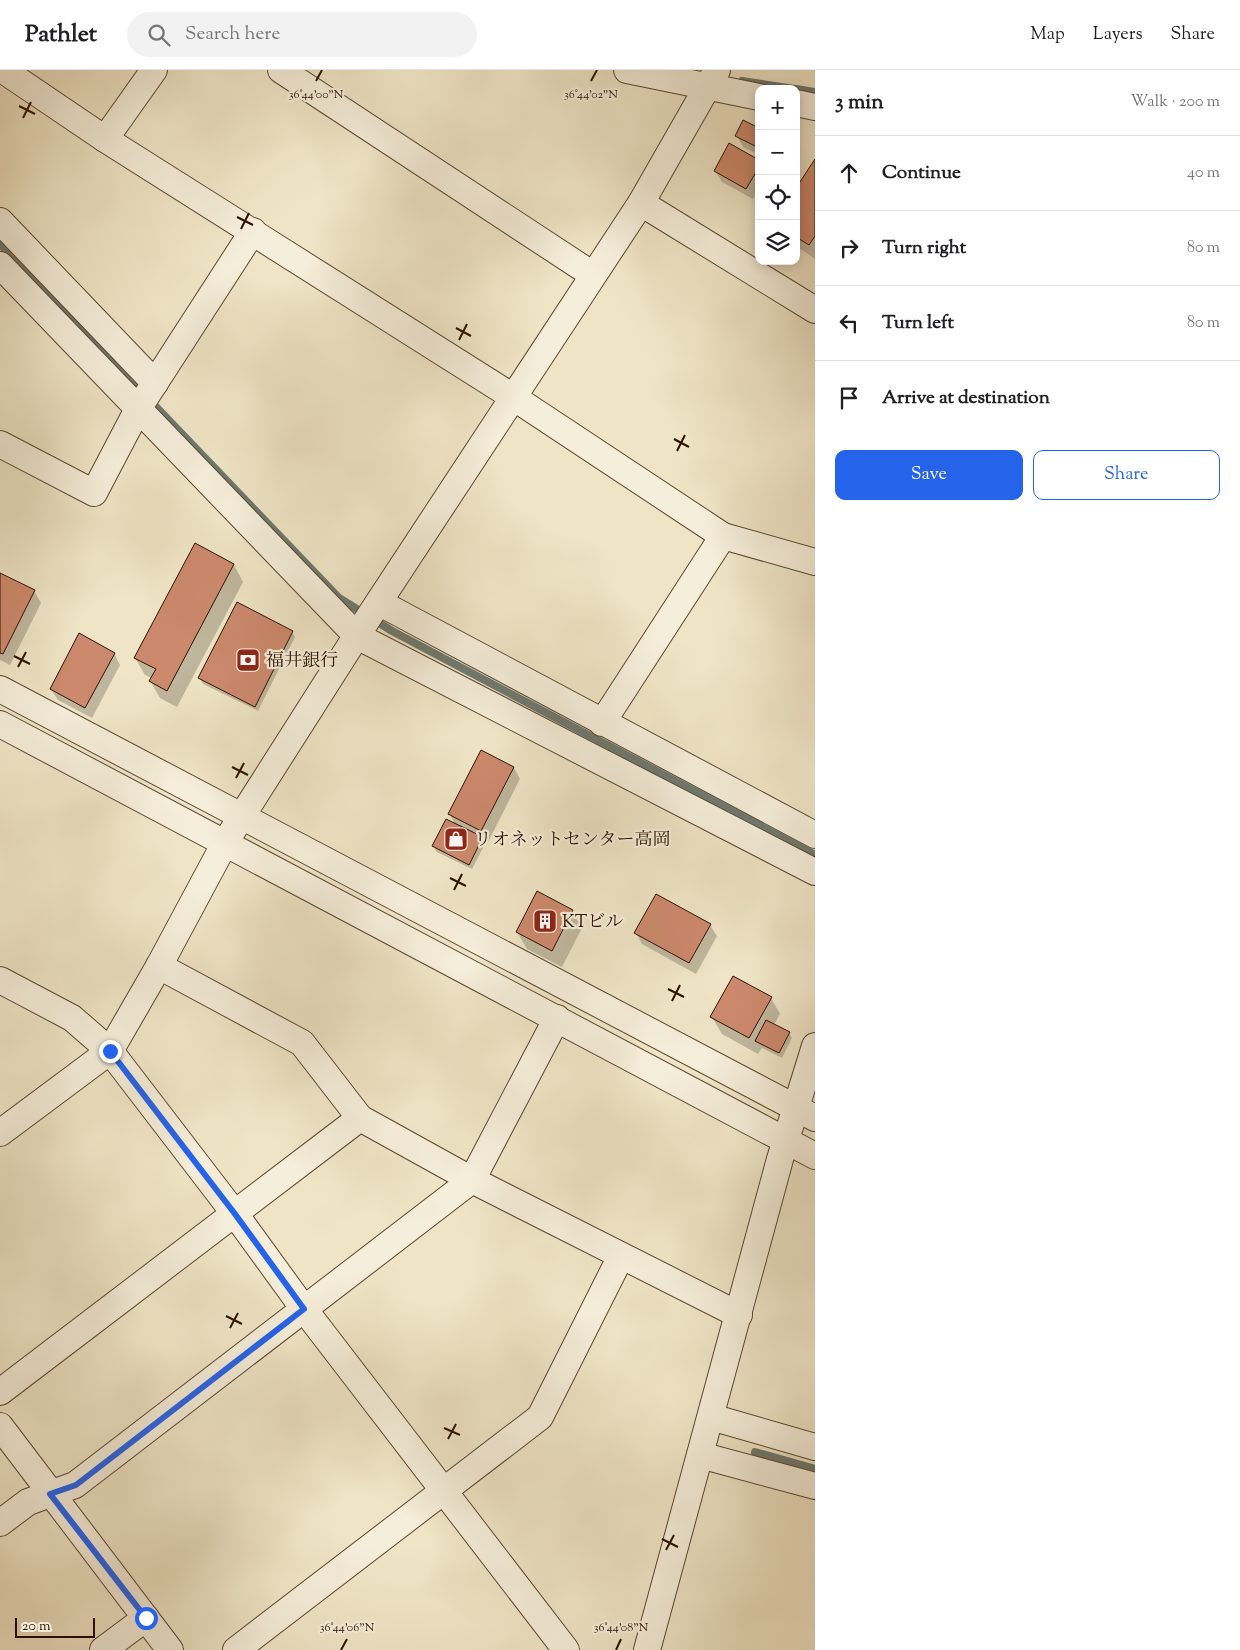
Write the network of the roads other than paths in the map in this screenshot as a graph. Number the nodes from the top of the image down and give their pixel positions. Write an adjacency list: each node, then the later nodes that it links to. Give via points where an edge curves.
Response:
1 (3, 70): 9 (street)
2 (154, 70): 9 (street)
3 (281, 70): 14 (street)
4 (627, 70): 5 (street)
5 (711, 79): 6 (street); 10 (street)
6 (755, 96)
7 (800, 105): 8 (street)
8 (815, 107)
9 (105, 139): 12 (street)
10 (641, 203): 14 (street); 15 (street)
11 (0, 221): 16 (street)
12 (253, 231): 16 (street); 17 (street)
13 (0, 266): 18 (street)
14 (593, 275): 17 (street)
15 (815, 310)
16 (155, 384): 18 (street)
17 (513, 397): 20 (street); 22 (street)
18 (139, 409): 19 (street, via 94,493); 23 (street)
19 (0, 444)
20 (723, 536): 21 (street); 25 (street)
21 (815, 562)
22 (380, 604): 23 (street); 25 (street)
23 (358, 634): 27 (street); 30 (street)
24 (0, 689): 27 (street)
25 (602, 723): 28 (street)
26 (0, 724): 29 (street)
27 (244, 815): 29 (street); 36 (street)
28 (815, 835)
29 (226, 842): 31 (street); 33 (street)
30 (815, 872)
31 (159, 966): 35 (street); 37 (street, via 302,1043)
32 (0, 980): 35 (street, via 72,1018)
33 (557, 1018): 39 (street); 41 (street)
34 (815, 1046): 36 (street)
35 (110, 1051): 38 (street); 42 (street)
36 (805, 1112): 39 (street)
37 (360, 1118): 41 (street); 42 (street)
38 (0, 1133)
39 (786, 1141): 40 (street); 45 (street)
40 (815, 1156)
41 (472, 1180): 43 (street); 44 (street)
42 (235, 1214): 44 (street); 46 (street)
43 (621, 1256): 45 (street); 52 (street, via 540,1418)
44 (304, 1309): 52 (street); 53 (street, via 76,1485)
45 (739, 1314): 47 (street)
46 (0, 1392)
47 (711, 1417): 49 (street); 50 (street)
48 (0, 1426): 53 (street)
49 (815, 1447)
50 (700, 1455): 51 (street); 60 (street)
51 (815, 1486)
52 (443, 1492): 58 (street); 59 (street)
53 (50, 1494): 54 (street, via 28,1502); 55 (street)
54 (0, 1523)
55 (146, 1618): 56 (street); 57 (street)
56 (103, 1650)
57 (170, 1650)
58 (236, 1650)
59 (566, 1650)
60 (647, 1650)

